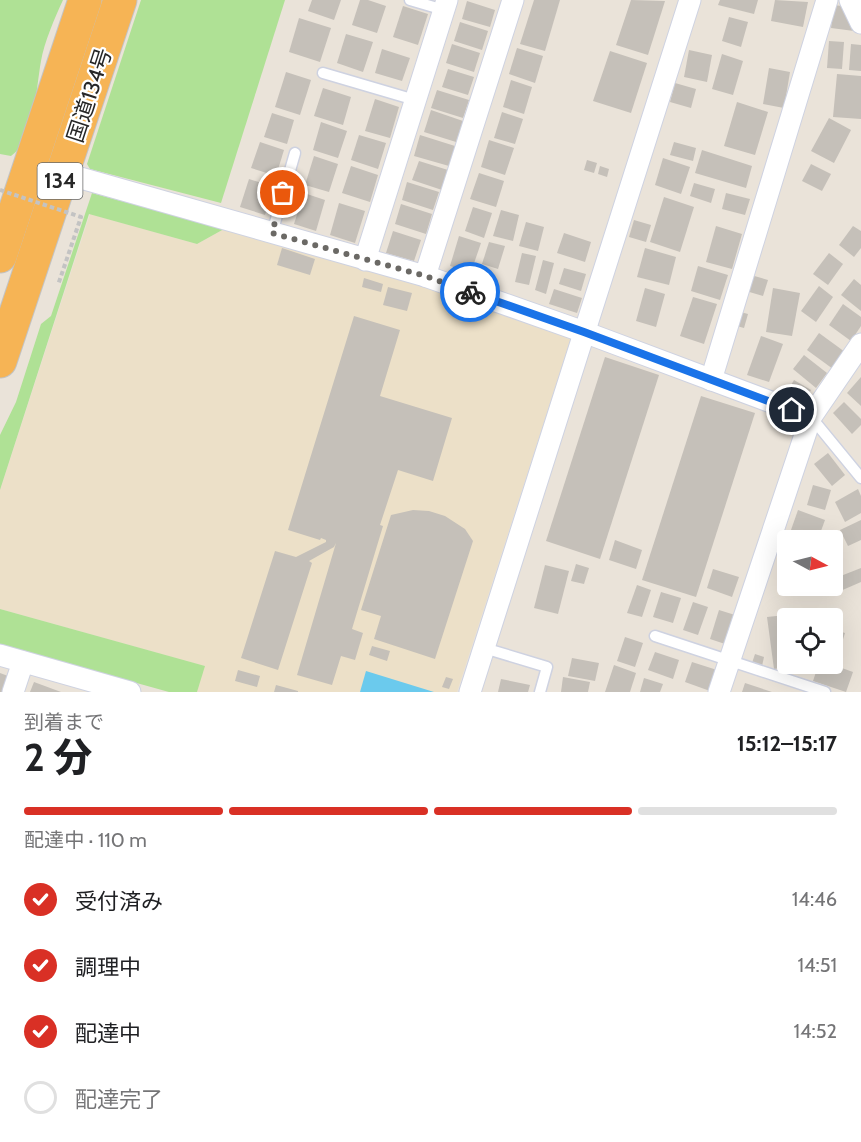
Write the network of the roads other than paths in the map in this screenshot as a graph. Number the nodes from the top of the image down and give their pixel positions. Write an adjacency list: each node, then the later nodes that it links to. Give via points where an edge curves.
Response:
1 (86, 0): 15 (highway, 国道134号 / 134)
2 (120, 0): 13 (highway, 国道134号 / 134)
3 (410, 0): 8 (lane)
4 (513, 0): 17 (street)
5 (690, 0): 18 (street)
6 (828, 0): 21 (street)
7 (850, 0): 9 (street)
8 (446, 5): 11 (street)
9 (861, 23)
10 (322, 73): 11 (lane)
11 (415, 100): 16 (street)
12 (295, 153): 14 (lane)
13 (63, 172): 14 (street); 20 (highway, 国道134号 / 134)
14 (272, 233): 16 (street)
15 (0, 256)
16 (365, 260): 17 (street)
17 (425, 276): 18 (street)
18 (584, 332): 21 (street); 25 (street)
19 (861, 344): 22 (street)
20 (0, 361)
21 (711, 380): 22 (street)
22 (812, 417): 23 (lane); 27 (street)
23 (861, 478)
24 (655, 636): 27 (lane)
25 (484, 648): 31 (street); 32 (lane, via 547,667)
26 (0, 655): 28 (street)
27 (729, 660): 33 (street); 34 (lane)
28 (23, 662): 29 (street); 30 (street)
29 (13, 692)
30 (130, 692)
31 (470, 692)
32 (540, 692)
33 (719, 692)
34 (825, 692)

